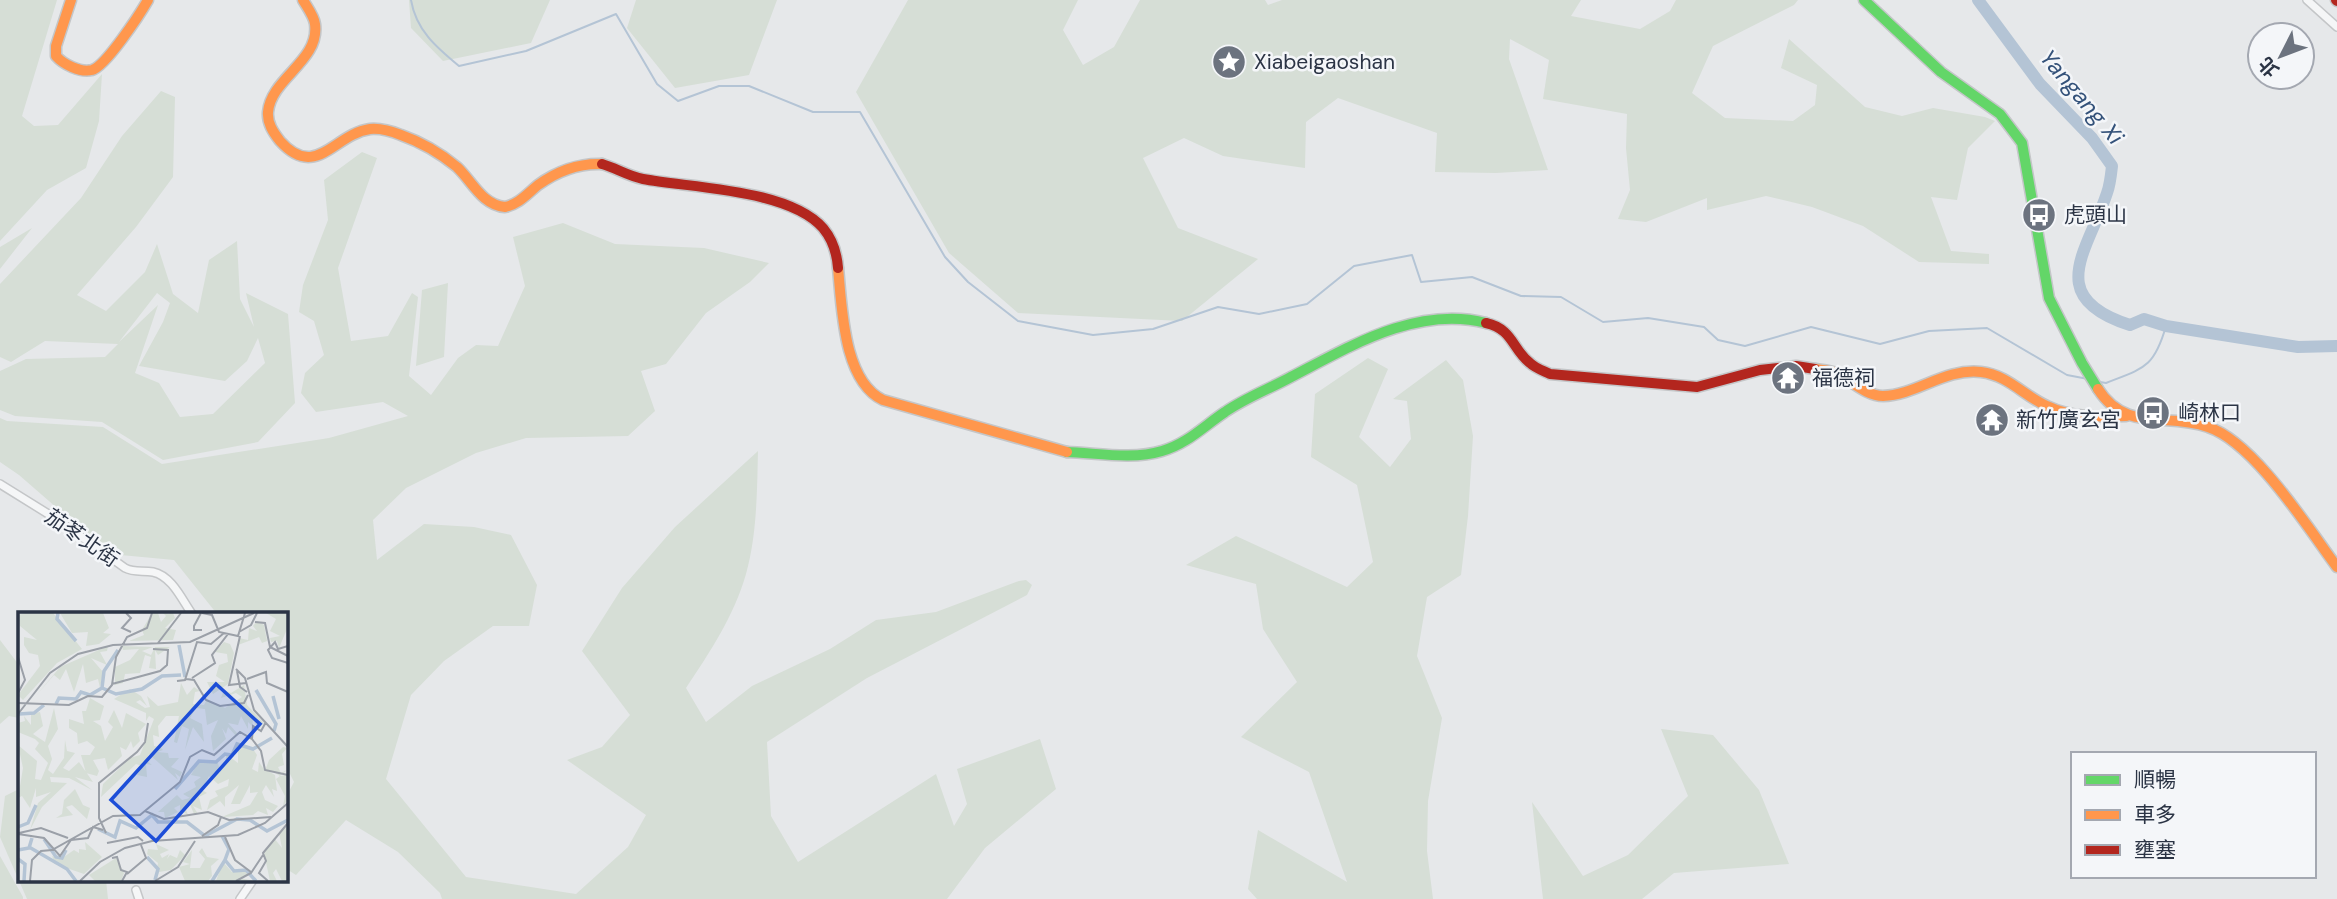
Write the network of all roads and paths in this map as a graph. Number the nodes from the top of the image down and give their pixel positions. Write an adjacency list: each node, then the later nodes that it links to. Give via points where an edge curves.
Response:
1 (71, 0): 2 (street, via 55,44 56,55 64,64 90,71 134,26)
2 (148, 0)
3 (303, 0): 7 (street, via 315,23 308,52 288,74 268,109 270,126 292,152 312,158 361,131 376,128 391,131 450,162 491,203 502,207 563,171 604,164 641,178 722,190 799,211 819,224 833,244 850,345 868,391 883,400 1065,452 1145,455 1170,449 1226,411 1361,341 1406,326 1451,319 1495,324 1510,335 1529,363 1550,374 1697,387 1760,370 1796,366 1833,371 1871,394 1884,396 1945,375 1982,372 2007,380 2057,410 2089,417)
4 (1864, 0): 7 (street, via 1941,72 2000,114 2022,143 2055,313 2101,395)
5 (2307, 0): 6 (street)
6 (2337, 27)
7 (2126, 416): 9 (street, via 2192,423 2225,435 2275,485)
8 (0, 484): 10 (street, 茄苳北街, via 125,568 166,578)
9 (2337, 567)
10 (191, 612)
11 (252, 881): 14 (street)
12 (136, 890): 13 (street)
13 (139, 899)
14 (240, 899)

